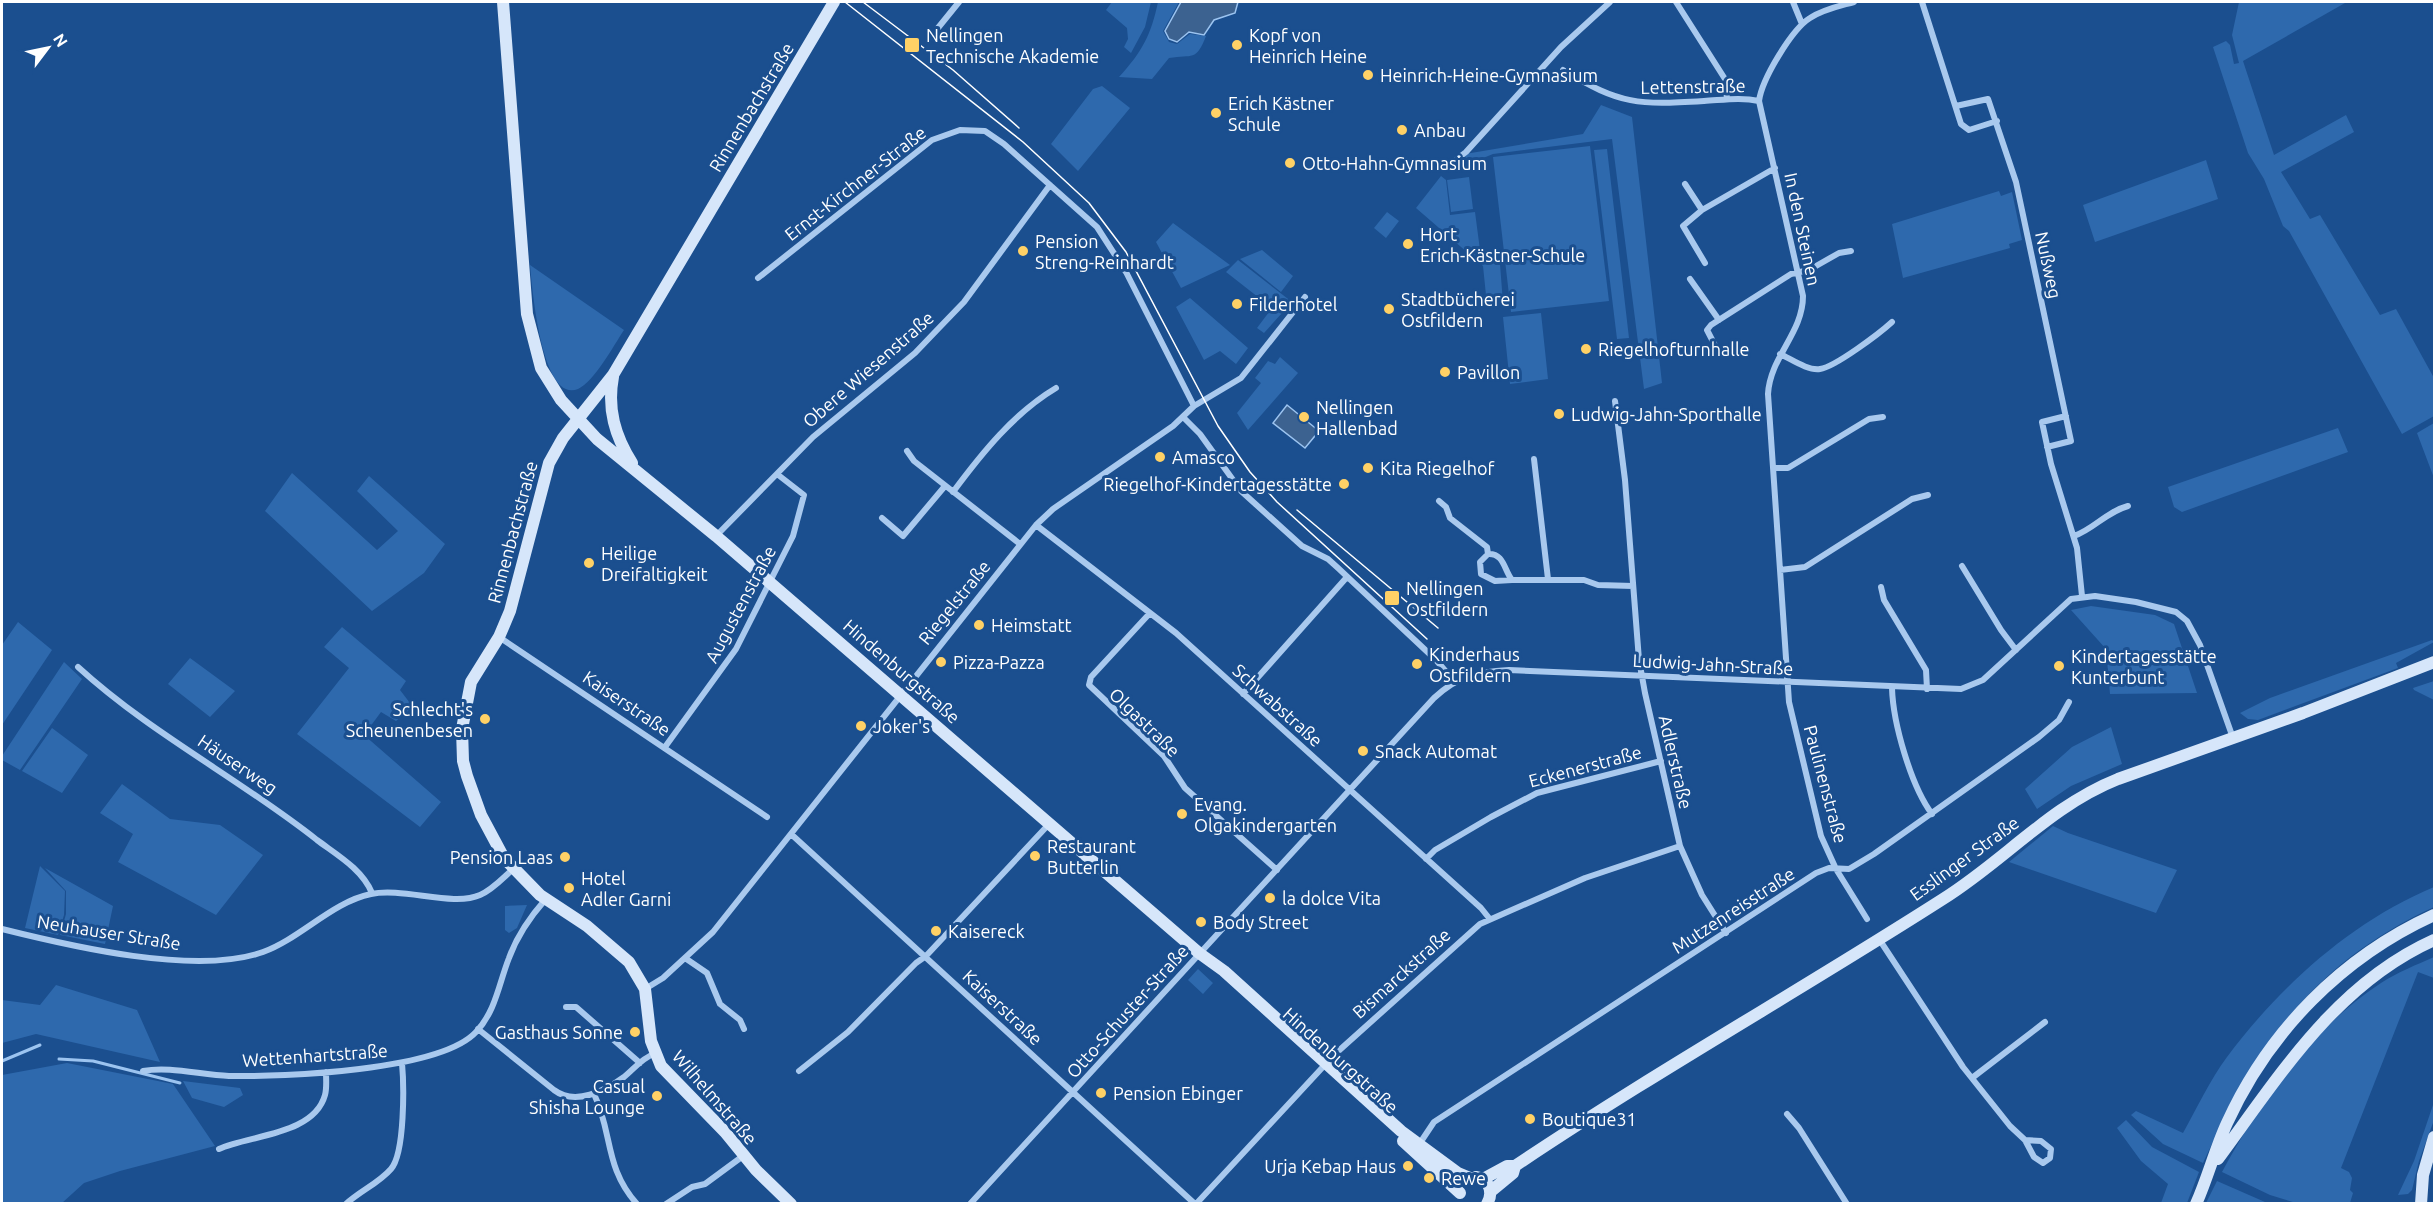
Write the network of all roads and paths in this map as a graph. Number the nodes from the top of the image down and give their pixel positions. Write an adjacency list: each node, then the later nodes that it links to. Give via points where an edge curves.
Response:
1 (503, 2): 38 (main road, Hindenburgstraße, via 529,324 546,378)
2 (834, 2): 31 (main road, Rinnenbachstraße)
3 (959, 2): 10 (street)
4 (1610, 2): 17 (street, via 1561,47 1466,152)
5 (1676, 2): 12 (street, via 1725,79)
6 (1793, 2): 9 (street)
7 (1854, 2): 9 (street)
8 (1922, 2): 14 (street)
9 (1802, 24): 13 (street, via 1780,56)
10 (929, 39)
11 (1563, 70): 12 (street, Lettenstraße, via 1598,90 1635,102)
12 (1727, 99): 13 (street, Lettenstraße)
13 (1759, 101): 16 (street, In den Steinen)
14 (1956, 106): 15 (street, Nußweg, via 1988,99); 15 (street, via 1961,124 1969,130)
15 (1997, 121): 35 (street, Nußweg, via 2016,182)
16 (1775, 168): 20 (street); 23 (street, In den Steinen)
17 (1444, 169)
18 (1684, 184): 20 (street)
19 (1050, 185): 24 (street, Ernst-Kirchner-Straße, via 986,130 970,128 942,135 919,149); 34 (street, Ernst-Kirchner-Straße, via 1106,237); 44 (street, Obere Wiesenstraße, via 964,302 915,353 813,437)
20 (1702, 210): 22 (street, via 1683,226)
21 (1851, 251): 23 (street)
22 (1705, 262)
23 (1799, 272): 27 (street); 29 (street, In den Steinen, via 1803,310)
24 (758, 278)
25 (1690, 279): 27 (street)
26 (1305, 297): 34 (street, Riegelstraße, via 1245,374)
27 (1719, 320): 30 (street, via 1707,330)
28 (1892, 322): 29 (street, via 1821,369)
29 (1780, 354): 42 (street, In den Steinen, via 1768,382)
30 (1720, 355)
31 (613, 375): 38 (main road, Rinnenbachstraße); 43 (main road, via 612,419)
32 (1056, 388): 46 (street, via 1035,400 986,448)
33 (1615, 402): 62 (street, Adlerstraße)
34 (1194, 406): 36 (street, Riegelstraße)
35 (2066, 416): 39 (street, Nußweg, via 2071,441); 39 (street, via 2042,422)
36 (1183, 417): 51 (street, Riegelstraße); 58 (street, via 1241,491 1302,546 1328,559)
37 (1883, 417): 42 (street, via 1869,419 1788,468)
38 (578, 420): 43 (main road, Hindenburgstraße); 66 (main road, Rinnenbachstraße, via 549,463 510,610)
39 (2047, 447): 53 (street)
40 (907, 451): 45 (street)
41 (1534, 459): 59 (street)
42 (1773, 468): 57 (street, In den Steinen)
43 (638, 471): 52 (main road, Hindenburgstraße)
44 (777, 474): 52 (street, Obere Wiesenstraße); 61 (street, Augustenstraße, via 800,490 804,498 794,536)
45 (945, 486): 46 (street); 50 (street, via 903,536)
46 (953, 492): 54 (street)
47 (1928, 495): 57 (street, via 1912,499 1805,567)
48 (1439, 501): 55 (street, via 1450,518 1487,547)
49 (2128, 507): 53 (street, via 2111,511)
50 (882, 518)
51 (1036, 525): 54 (street, Riegelstraße); 65 (street, Schwabstraße)
52 (716, 536): 61 (main road, Hindenburgstraße)
53 (2074, 536): 64 (street)
54 (1020, 544): 75 (street, Riegelstraße)
55 (1488, 554): 60 (street, via 1500,557); 60 (street, via 1480,562 1481,574 1495,581)
56 (1962, 566): 67 (street)
57 (1780, 570): 72 (street, In den Steinen)
58 (1347, 577): 71 (street); 76 (street)
59 (1548, 579): 60 (street); 62 (street)
60 (1512, 580)
61 (769, 582): 75 (main road, Hindenburgstraße); 79 (street, Augustenstraße, via 736,649)
62 (1633, 586): 70 (street, Adlerstraße)
63 (1881, 587): 74 (street, via 1884,600 1926,670)
64 (2082, 596): 67 (street, Ludwig-Jahn-Straße, via 2067,602); 78 (street, via 2136,602 2184,616 2200,645)
65 (1150, 613): 76 (street, Schwabstraße); 90 (street, Olgastraße, via 1091,677 1089,685 1164,756 1185,788)
66 (499, 636): 79 (street, Kaiserstraße); 89 (main road, Rinnenbachstraße, via 469,690 462,729 463,761 488,830)
67 (2016, 650): 74 (street, Ludwig-Jahn-Straße, via 1975,685 1953,690)
68 (2434, 662): 78 (main road, Esslinger Straße)
69 (78, 667): 91 (street, Häuserweg, via 284,814 353,868)
70 (1641, 676): 71 (street, Ludwig-Jahn-Straße, via 1509,670 1487,671); 72 (street, Ludwig-Jahn-Straße); 80 (street, Adlerstraße)
71 (1454, 681): 81 (street, Otto-Schuster-Straße)
72 (1787, 683): 73 (street, Ludwig-Jahn-Straße); 88 (street, Paulinenstraße, via 1813,810)
73 (1892, 688): 74 (street, Ludwig-Jahn-Straße); 82 (street, via 1905,751 1918,789)
74 (1927, 689)
75 (900, 694): 84 (main road, Hindenburgstraße); 85 (street, Riegelstraße)
76 (1243, 694): 81 (street, Schwabstraße)
77 (2069, 702): 82 (street, Mutzenreisstraße, via 2058,720 2039,737)
78 (2233, 738): 98 (main road, Esslinger Straße, via 2118,778 2079,797 1960,888)
79 (665, 747): 83 (street, Kaiserstraße)
80 (1661, 761): 86 (street, Adlerstraße); 87 (street, Eckenerstraße, via 1537,793)
81 (1350, 790): 87 (street, Schwabstraße); 90 (street, Otto-Schuster-Straße)
82 (1932, 814): 88 (street, Mutzenreisstraße, via 1849,869)
83 (766, 817)
84 (1050, 823): 100 (main road, Hindenburgstraße); 101 (street)
85 (790, 834): 101 (street, Kaiserstraße); 102 (street, Riegelstraße, via 713,932)
86 (1680, 846): 94 (street, Bismarckstraße, via 1599,872 1508,914); 97 (street, Adlerstraße)
87 (1426, 859): 94 (street, Schwabstraße)
88 (1836, 869): 95 (street, Paulinenstraße); 97 (street, Mutzenreisstraße, via 1816,873)
89 (513, 870): 91 (street, Neuhauser Straße, via 485,892 469,898); 92 (main road, Rinnenbachstraße)
90 (1277, 870): 100 (street, Otto-Schuster-Straße)
91 (372, 893): 96 (street, Neuhauser Straße, via 262,952 217,959 139,956)
92 (545, 900): 103 (main road, Wilhelmstraße, via 621,953 636,970); 106 (street, Wettenhartstraße, via 518,939 496,999)
93 (2434, 915): 125 (main road, via 2354,962 2287,1026 2235,1107)
94 (1489, 918): 111 (street, Bismarckstraße)
95 (1867, 919)
96 (2, 928)
97 (1726, 933): 121 (street, Mutzenreisstraße, via 1434,1122)
98 (1879, 939): 115 (street); 124 (main road, Esslinger Straße)
99 (2434, 940): 125 (main road, via 2382,968 2352,994 2282,1070)
100 (1199, 953): 111 (main road, Hindenburgstraße, via 1219,975); 116 (street, Otto-Schuster-Straße)
101 (926, 956): 113 (street, via 848,1032); 116 (street, Kaiserstraße)
102 (685, 958): 103 (street, Riegelstraße); 107 (street, via 707,973 720,1004 740,1020)
103 (645, 989): 108 (main road, Wilhelmstraße)
104 (566, 1007): 110 (street, via 576,1007)
105 (2045, 1022): 115 (street)
106 (478, 1029): 109 (street, Wettenhartstraße, via 454,1047); 117 (street, via 559,1094)
107 (744, 1029)
108 (654, 1054): 110 (street); 123 (main road, Wilhelmstraße)
109 (402, 1063): 114 (street, Wettenhartstraße); 130 (street, via 395,1163 390,1171)
110 (640, 1063): 117 (street)
111 (1324, 1065): 121 (main road, Hindenburgstraße); 135 (street, Bismarckstraße)
112 (143, 1071): 114 (street, Wettenhartstraße, via 229,1076)
113 (799, 1071)
114 (326, 1072): 122 (street, via 326,1094 309,1117 288,1129)
115 (1972, 1078): 120 (street)
116 (1073, 1092): 134 (street, Otto-Schuster-Straße); 135 (street, Kaiserstraße)
117 (594, 1094): 131 (street, via 610,1158)
118 (1787, 1114): 129 (street)
119 (2434, 1137): 138 (main road, via 2423,1175)
120 (2025, 1140): 120 (street, via 2037,1161 2043,1163 2050,1158 2051,1149 2045,1143)
121 (1417, 1148): 126 (main road, Hindenburgstraße, via 1458,1173); 128 (main road, Hindenburgstraße)
122 (219, 1149)
123 (743, 1156): 132 (street, via 705,1184); 133 (main road, Wilhelmstraße)
124 (1515, 1166): 126 (main road, Esslinger Straße); 127 (main road, Esslinger Straße)
125 (2212, 1167): 137 (main road)
126 (1476, 1178): 127 (main road, Esslinger Straße); 128 (main road, via 1462,1184)
127 (1489, 1198)
128 (1461, 1199)
129 (1845, 1201): 136 (street)
130 (346, 1203)
131 (637, 1203)
132 (666, 1203)
133 (791, 1203)
134 (970, 1203)
135 (1195, 1203)
136 (1836, 1203)
137 (2196, 1203)
138 (2421, 1203)

